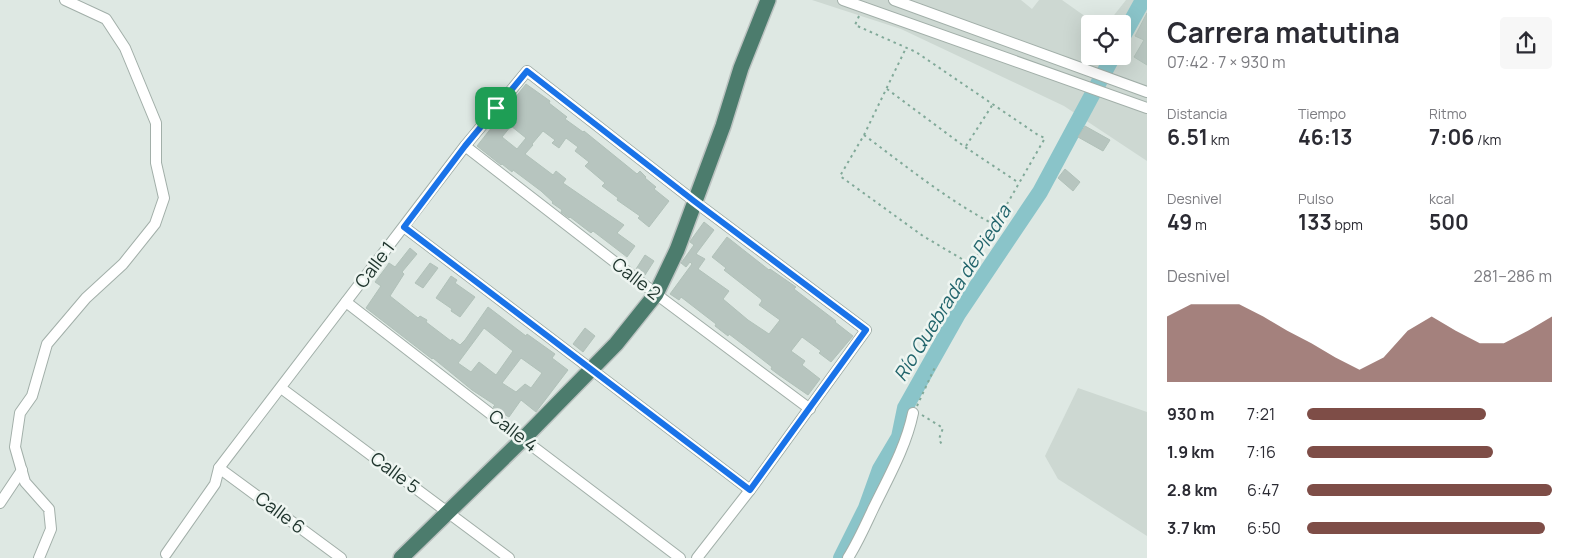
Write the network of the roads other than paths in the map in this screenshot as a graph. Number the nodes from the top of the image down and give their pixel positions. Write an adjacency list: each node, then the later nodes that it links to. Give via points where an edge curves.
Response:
1 (65, 0): 18 (street, via 106,19 125,48 156,123 156,163 164,198 155,224 123,264 86,298 47,344 32,396 20,413 15,448)
2 (768, 0): 8 (highway)
3 (843, 0): 6 (street)
4 (894, 0): 5 (street)
5 (1147, 92)
6 (1147, 108)
7 (465, 146): 8 (street, Calle 1, via 527,71); 9 (street, Calle 1); 10 (street, Calle 2)
8 (694, 201): 10 (highway, via 677,250); 14 (street, Calle 1, via 866,330)
9 (404, 227): 11 (street, Calle 1); 12 (street)
10 (656, 294): 12 (highway); 14 (street, Calle 2)
11 (346, 302): 13 (street, Calle 1); 16 (street, Calle 4)
12 (592, 368): 16 (highway); 19 (street)
13 (281, 388): 17 (street, Calle 1); 21 (street, Calle 5)
14 (810, 409): 19 (street, Calle 1)
15 (913, 413): 29 (street, via 892,470)
16 (523, 439): 21 (highway); 27 (street, Calle 4)
17 (219, 468): 22 (street, Calle 1, via 215,484); 24 (street, Calle 6)
18 (22, 470): 20 (street); 23 (street, via 25,482 49,509 51,529)
19 (750, 490): 28 (street, Calle 1)
20 (0, 503)
21 (448, 512): 25 (highway); 26 (street, Calle 5)
22 (166, 554)
23 (39, 558)
24 (341, 558)
25 (401, 558)
26 (509, 558)
27 (680, 558)
28 (697, 558)
29 (848, 558)

